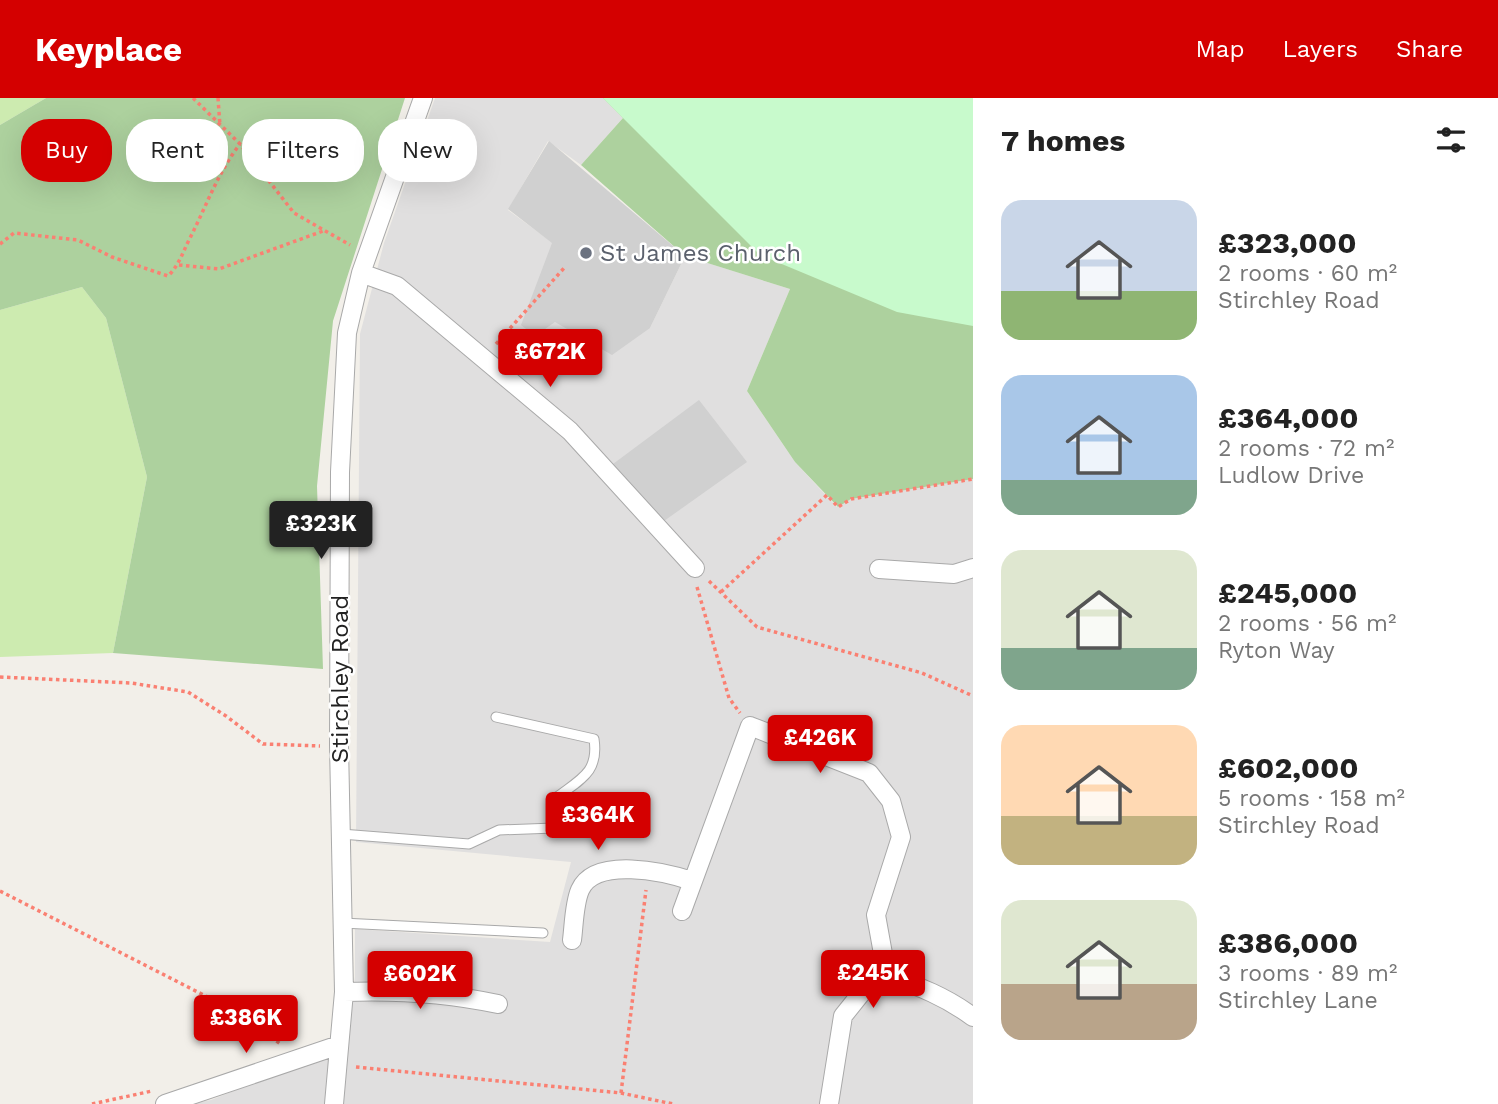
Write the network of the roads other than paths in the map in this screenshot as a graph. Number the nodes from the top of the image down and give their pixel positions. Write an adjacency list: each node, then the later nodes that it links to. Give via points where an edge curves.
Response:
1 (423, 98): 2 (street, Stirchley Road)
2 (361, 273): 3 (street, via 397,286 570,431); 7 (street, Stirchley Road, via 347,333 340,472)
3 (695, 568)
4 (973, 568): 5 (street, via 954,574)
5 (879, 569)
6 (496, 717): 7 (lane, via 594,739 597,758 588,773 557,797 554,828 499,830 469,844)
7 (341, 834): 10 (street, Stirchley Road)
8 (692, 881): 9 (street); 12 (street, via 667,873 605,870 593,875 580,890); 13 (street, via 750,726 869,773 891,801 901,837 876,915)
9 (682, 911)
10 (342, 923): 11 (lane); 14 (street, Stirchley Road)
11 (543, 933)
12 (572, 940)
13 (887, 975): 16 (street, via 920,986); 20 (street, via 863,991 843,1016)
14 (344, 992): 15 (street, via 440,993); 17 (street, Stirchley Road)
15 (498, 1004)
16 (973, 1017)
17 (339, 1045): 18 (street); 19 (street, Stirchley Road)
18 (165, 1104)
19 (334, 1104)
20 (829, 1104)

